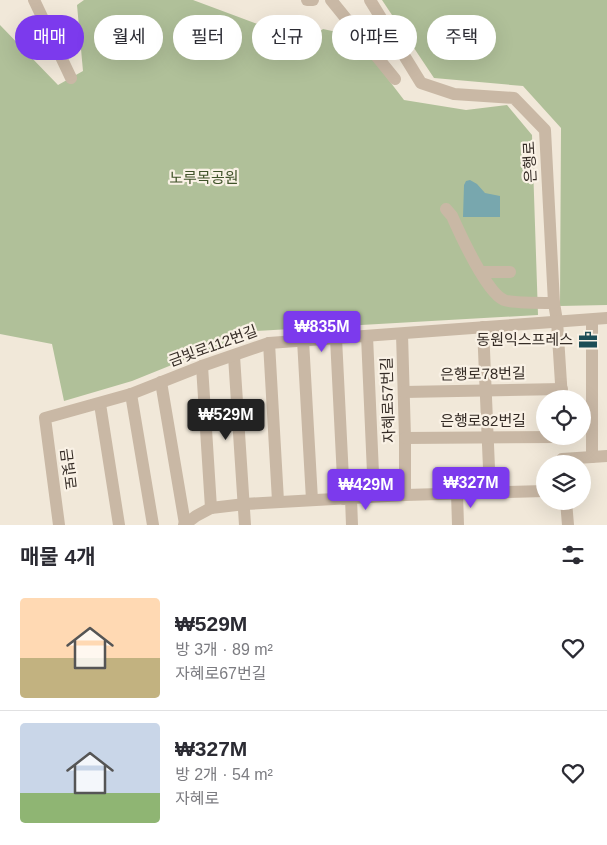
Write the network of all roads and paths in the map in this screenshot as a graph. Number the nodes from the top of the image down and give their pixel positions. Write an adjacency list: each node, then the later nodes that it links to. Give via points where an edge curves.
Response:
1 (34, 0): 6 (street)
2 (308, 0): 3 (street)
3 (313, 0)
4 (331, 0): 7 (street)
5 (370, 0): 11 (street, 은행로, via 421,82 454,94 514,98 545,130)
6 (72, 78)
7 (395, 79)
8 (446, 209): 9 (street)
9 (481, 272): 10 (street); 11 (street, via 494,292 504,300)
10 (510, 272)
11 (554, 304): 14 (street, 은행로)
12 (607, 318): 13 (street, 금빛로112번길)
13 (592, 320): 14 (street, 금빛로112번길); 35 (street)
14 (557, 321): 15 (street, 금빛로112번길); 24 (street, 은행로)
15 (483, 327): 16 (street, 금빛로112번길); 25 (street)
16 (402, 334): 17 (street, 금빛로112번길); 26 (street, 자혜로57번길)
17 (367, 336): 18 (street, 금빛로112번길); 40 (street, 자혜로57번길)
18 (336, 338): 19 (street, 금빛로112번길); 41 (street)
19 (303, 340): 20 (street, 금빛로112번길); 42 (street)
20 (269, 343): 21 (street, 금빛로112번길); 43 (street)
21 (234, 356): 22 (street, 금빛로112번길); 44 (street)
22 (202, 366): 23 (street, 금빛로112번길); 45 (street)
23 (161, 382): 28 (street, 금빛로112번길); 50 (street)
24 (562, 390)
25 (485, 391): 26 (street, 은행로78번길); 27 (street, 은행로78번길); 31 (street)
26 (404, 392): 33 (street, 자혜로57번길)
27 (536, 393)
28 (130, 394): 29 (street, 금빛로112번길); 49 (street)
29 (100, 404): 30 (street, 금빛로112번길); 48 (street)
30 (45, 418): 47 (street, 금빛로)
31 (487, 436): 32 (street, 은행로82번길); 33 (street, 은행로82번길); 37 (street)
32 (536, 437)
33 (405, 438): 39 (street, 자혜로57번길)
34 (607, 456): 35 (street)
35 (592, 457)
36 (536, 491): 37 (street)
37 (490, 492): 38 (street)
38 (457, 493): 39 (street); 53 (street)
39 (405, 495): 40 (street)
40 (374, 496): 41 (street)
41 (348, 498): 42 (street); 52 (street)
42 (312, 500): 43 (street)
43 (278, 501): 44 (street)
44 (244, 504): 45 (street); 51 (street)
45 (211, 508): 50 (street)
46 (567, 510): 54 (street)
47 (59, 525)
48 (119, 525)
49 (153, 525)
50 (185, 525)
51 (245, 525)
52 (352, 525)
53 (458, 525)
54 (568, 525)

